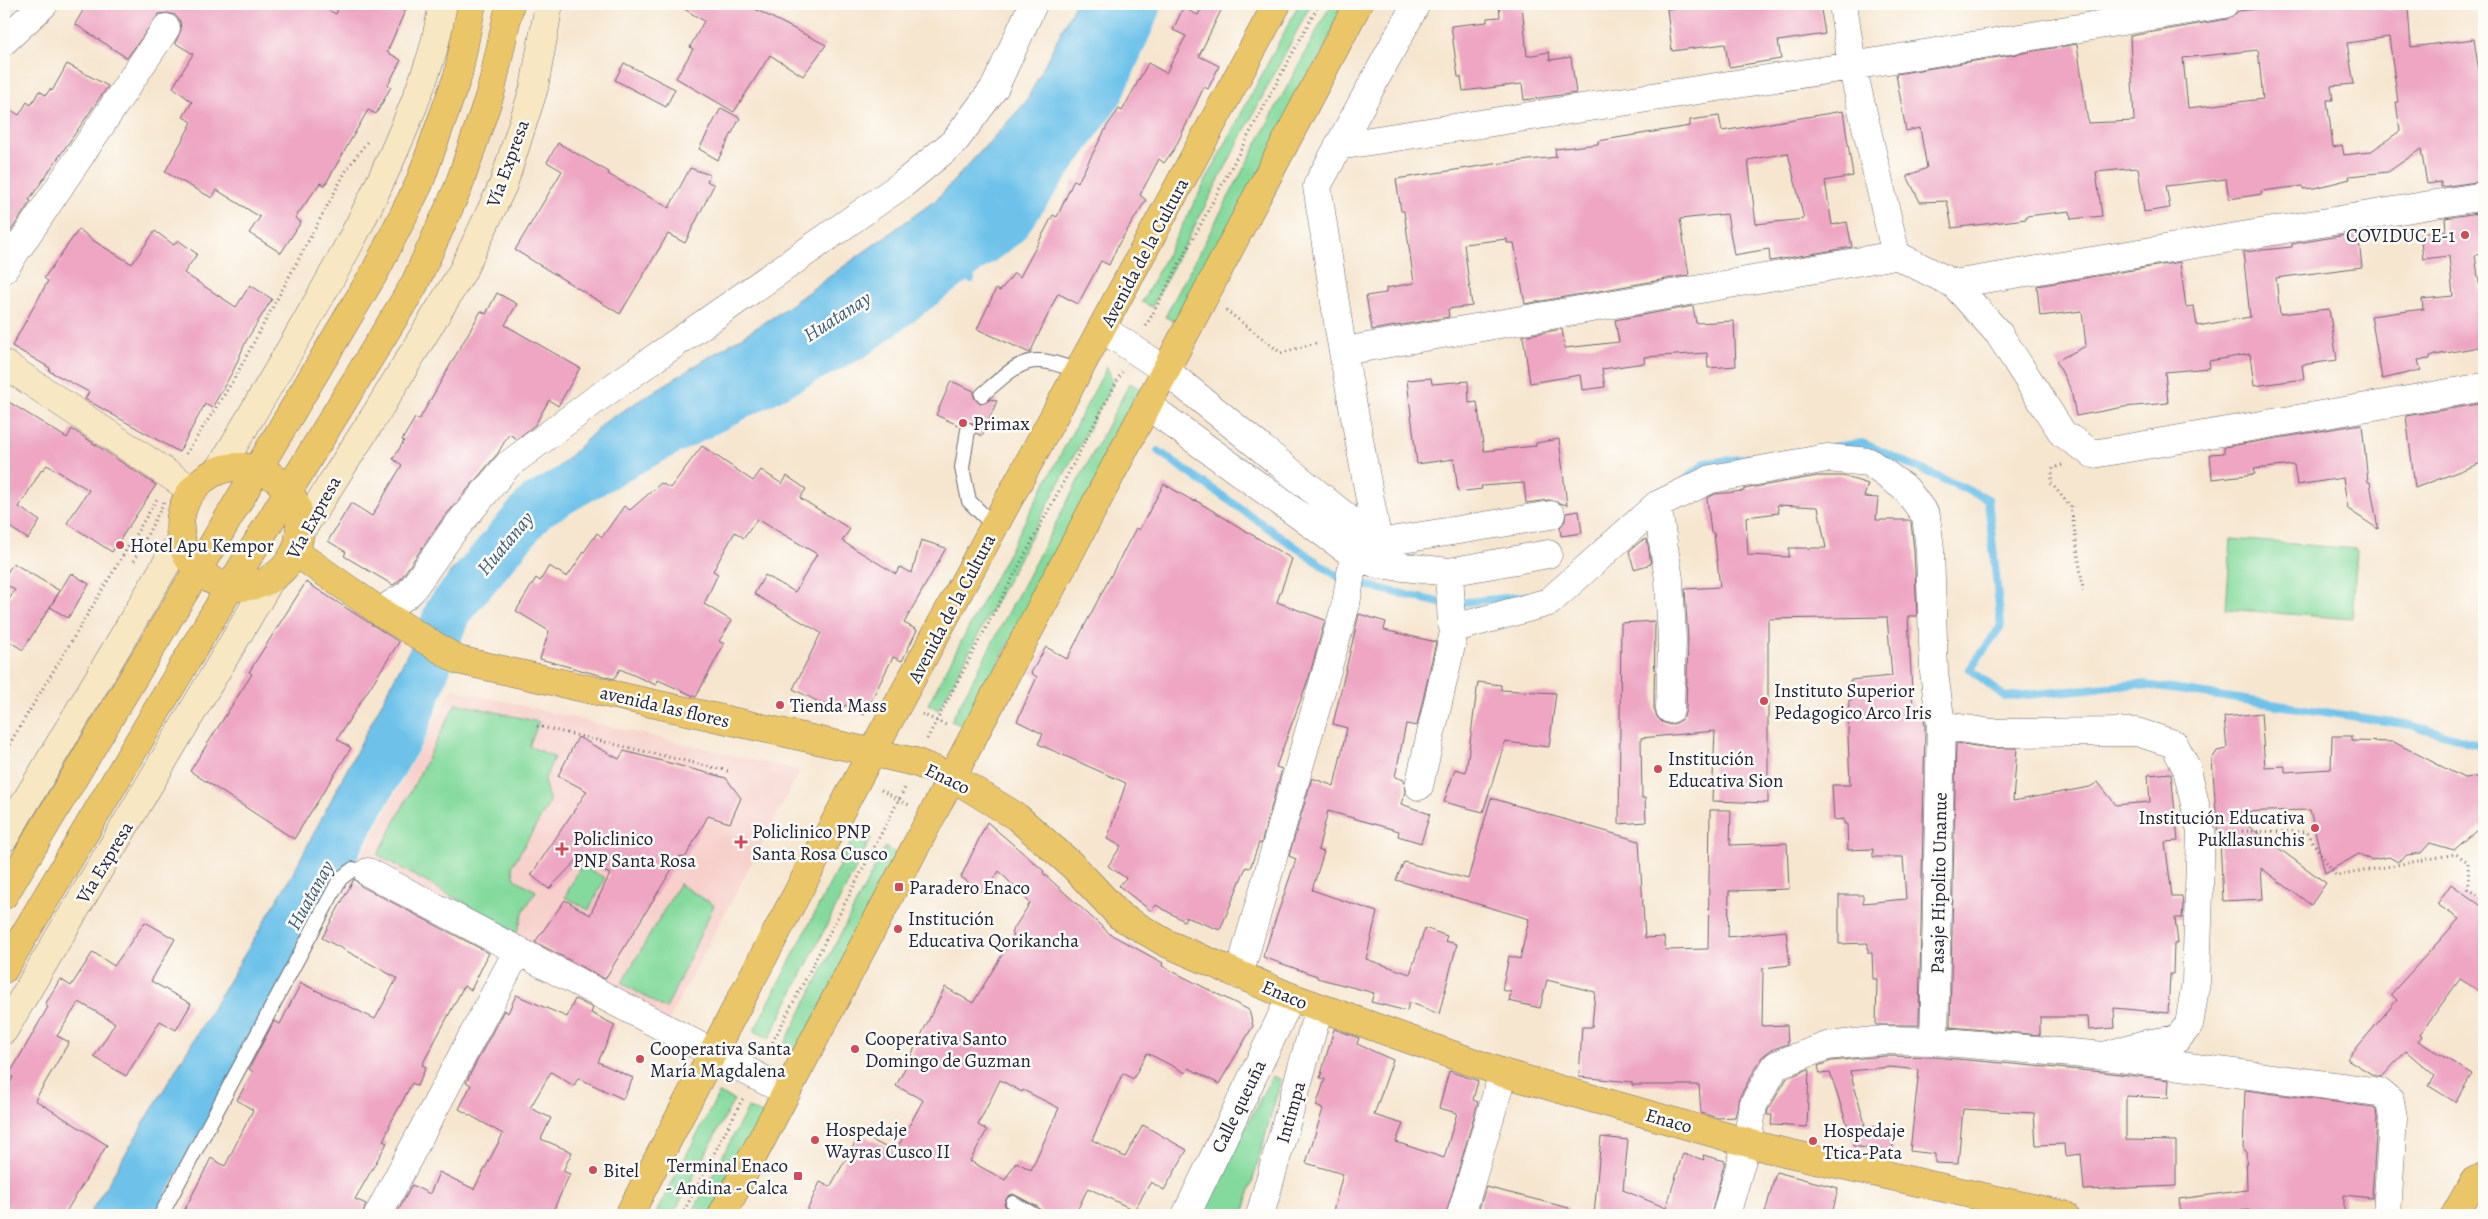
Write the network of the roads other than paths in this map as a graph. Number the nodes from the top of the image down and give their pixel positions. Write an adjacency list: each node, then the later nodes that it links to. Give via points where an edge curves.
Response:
1 (44, 4): 13 (street)
2 (443, 4): 30 (main road, via 430,61 400,140 346,249)
3 (472, 4): 29 (main road, via 458,75 419,184 376,270)
4 (510, 4): 32 (main road, Vía Expresa, via 482,118 458,188 414,285)
5 (549, 4): 37 (main road, Vía Expresa, via 534,88 503,185 462,272)
6 (1033, 4): 45 (street, via 995,87 954,142 903,184 602,394 508,465 453,531 406,597 389,604)
7 (1277, 4): 20 (main road, Avenida de la Cultura)
8 (1358, 4): 23 (main road)
9 (1416, 4): 15 (street)
10 (1843, 4): 14 (street)
11 (2224, 4): 14 (street)
12 (166, 28): 18 (street)
13 (4, 41)
14 (1852, 66): 15 (street); 17 (street)
15 (1338, 146): 21 (street, via 1317,186)
16 (2484, 196): 19 (street)
17 (1896, 255): 19 (street); 21 (street)
18 (4, 269)
19 (1954, 284): 25 (street, via 1999,334 2063,434 2093,454)
20 (1103, 329): 23 (street); 24 (main road, Avenida de la Cultura)
21 (1342, 343): 38 (street)
22 (4, 364): 31 (main road)
23 (1165, 370): 27 (main road); 38 (street)
24 (1079, 372): 26 (lane, via 1056,362 1036,360 1016,366); 35 (main road, Avenida de la Cultura)
25 (2484, 387)
26 (982, 395)
27 (1147, 405): 40 (street); 50 (main road)
28 (968, 430): 35 (lane, via 962,468 969,501)
29 (257, 468): 30 (main road, via 238,466); 32 (main road, via 275,477); 41 (main road)
30 (219, 470): 31 (main road, via 204,478)
31 (181, 483): 36 (main road)
32 (288, 492): 37 (main road, via 298,512); 44 (main road, Vía Expresa)
33 (1657, 506): 46 (street, Pasaje Hipolito Unanue, via 1550,602); 47 (street, via 1669,579 1672,640); 48 (street, Pasaje Hipolito Unanue, via 1711,479 1828,458 1869,462 1906,489 1926,516 1934,672)
34 (1551, 514): 38 (street)
35 (995, 527): 49 (main road, Avenida de la Cultura)
36 (181, 540): 41 (main road); 52 (main road)
37 (297, 543): 43 (main road, Vía Expresa, via 285,566); 45 (main road, avenida las flores)
38 (1378, 543)
39 (1548, 554): 42 (street)
40 (1354, 559): 42 (street); 57 (street, via 1346,604)
41 (197, 569): 44 (main road); 54 (main road)
42 (1449, 576): 46 (street)
43 (272, 578): 44 (main road, via 252,586); 60 (main road, Vía Expresa)
44 (230, 587): 56 (main road, Vía Expresa)
45 (383, 614): 49 (main road, avenida las flores, via 458,660)
46 (1453, 626): 51 (street)
47 (1670, 709)
48 (1941, 725): 61 (street, Pasaje Hipolito Unanue); 63 (street, via 1991,732 2137,732 2174,744 2187,769 2201,831 2196,982 2189,1025 2177,1039)
49 (872, 752): 50 (main road, Enaco, via 915,762); 62 (main road, Avenida de la Cultura)
50 (952, 777): 57 (main road, Enaco, via 1017,818 1074,867 1120,916 1166,943); 65 (main road)
51 (1419, 786)
52 (4, 838)
53 (368, 872): 55 (street); 69 (lane, via 352,870 340,879)
54 (4, 895)
55 (518, 950): 62 (street); 70 (street)
56 (4, 970)
57 (1239, 975): 58 (main road, Enaco)
58 (1291, 997): 59 (main road, Enaco); 74 (street, Calle queuña)
59 (1319, 1008): 64 (main road, Enaco); 75 (street, Intimpa)
60 (4, 1030)
61 (1934, 1041): 63 (street); 66 (street, via 1882,1040 1827,1046 1776,1065 1753,1105)
62 (713, 1052): 65 (street); 71 (main road, Avenida de la Cultura)
63 (2105, 1056): 80 (street, via 2379,1092 2390,1101 2393,1118)
64 (1504, 1073): 66 (main road, Enaco); 76 (street)
65 (787, 1092): 72 (main road)
66 (1757, 1145): 77 (street); 78 (street); 79 (main road)
67 (2484, 1177): 81 (main road, via 2474,1182)
68 (1012, 1203): 73 (lane)
69 (161, 1215)
70 (378, 1215)
71 (629, 1215)
72 (722, 1215)
73 (1034, 1215)
74 (1186, 1215)
75 (1260, 1215)
76 (1461, 1215)
77 (1726, 1215)
78 (1745, 1215)
79 (2064, 1215)
80 (2387, 1215)
81 (2455, 1215)

